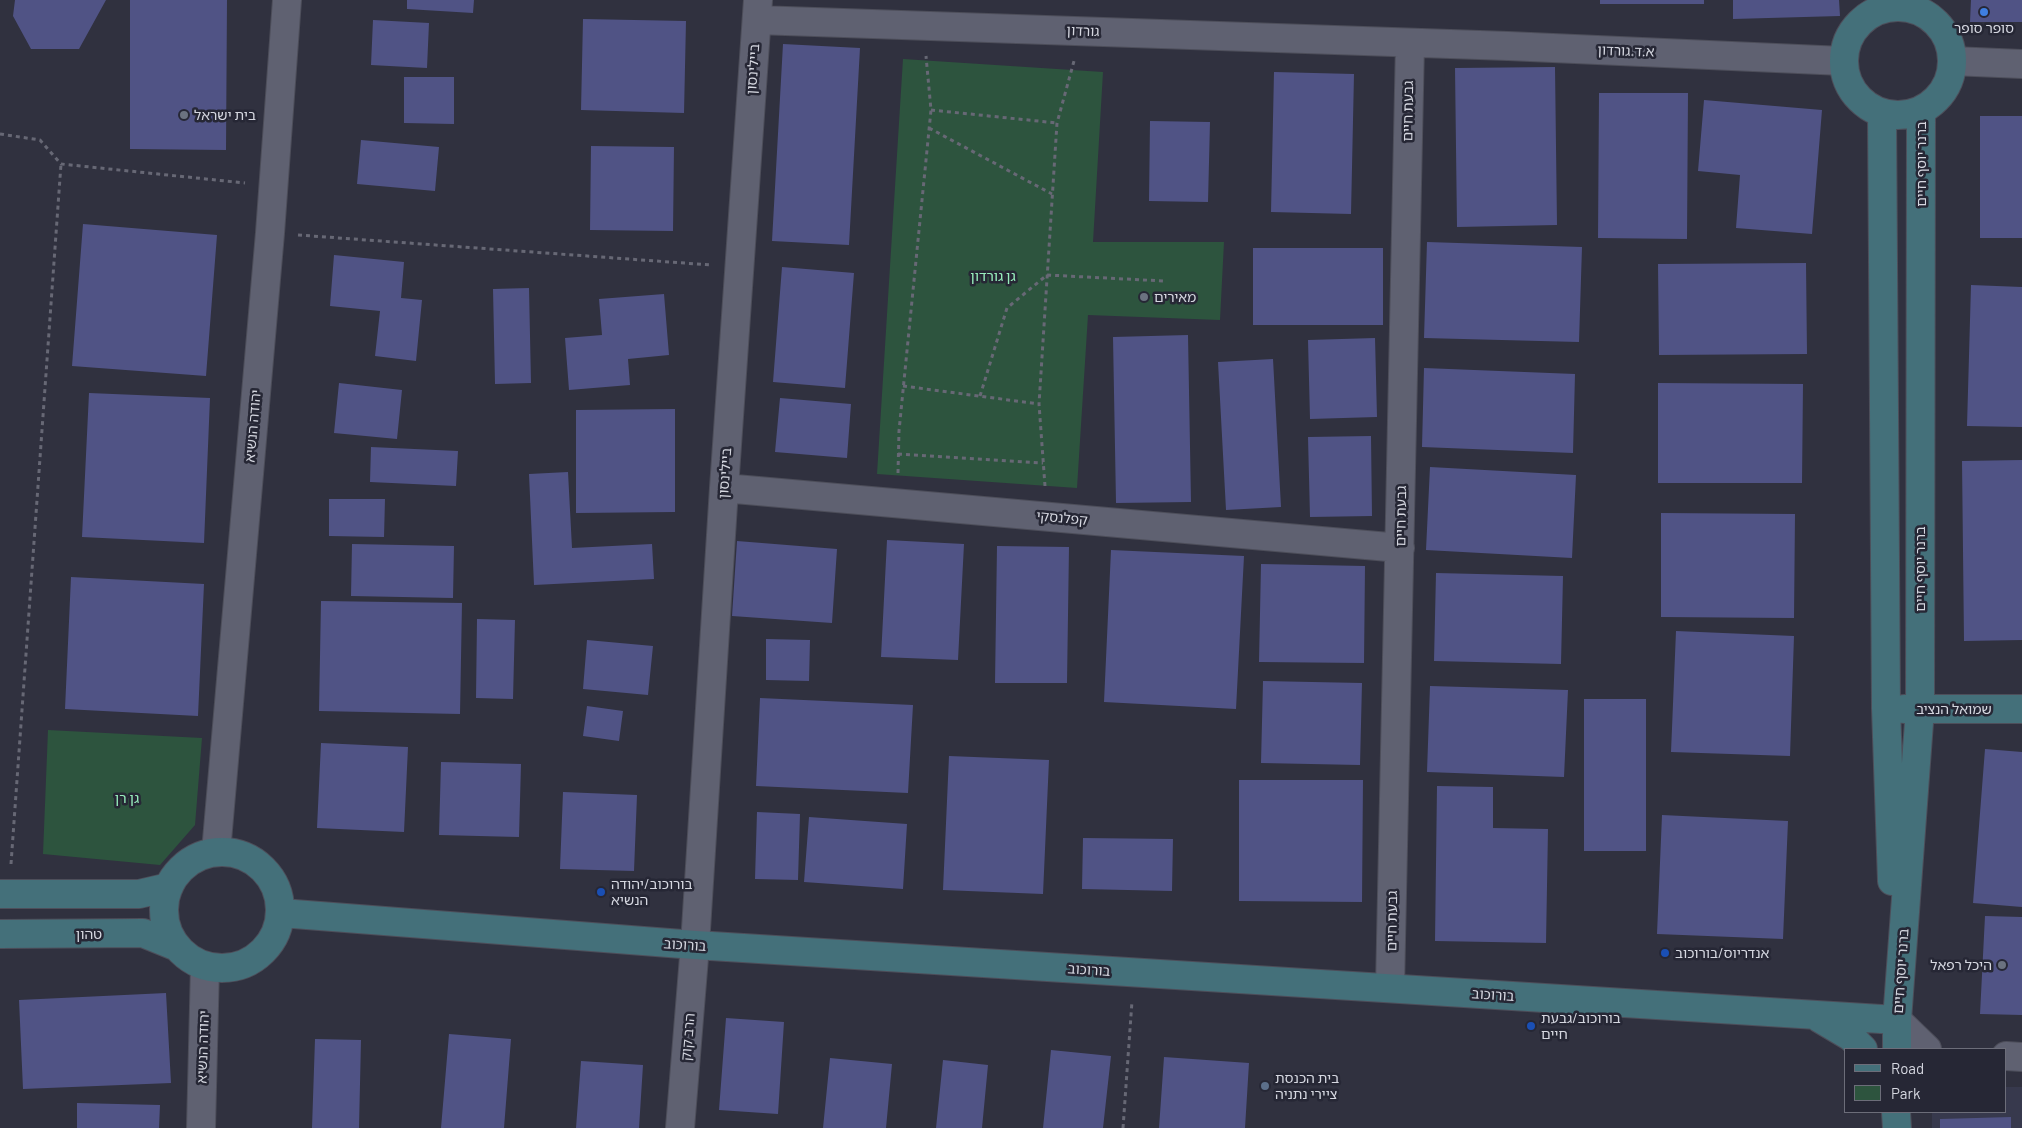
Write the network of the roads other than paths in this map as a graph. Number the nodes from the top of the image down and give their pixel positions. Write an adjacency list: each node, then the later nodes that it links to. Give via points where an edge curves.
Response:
1 (287, 0): 16 (street, יהודה הנשיא)
2 (1888, 4): 3 (street, ברנר יוסף חיים); 6 (street, ברנר יוסף חיים, via 1856,26 1846,42)
3 (1924, 6): 7 (street, ברנר יוסף חיים, via 1945,33)
4 (757, 10): 5 (street, גורדון, via 920,25); 11 (street, ביילינסון)
5 (1410, 43): 6 (street, א.ד.גורדון); 12 (street, גבעת חיים)
6 (1843, 61): 10 (street, ברנר יוסף חיים, via 1846,78 1854,94)
7 (1952, 61): 8 (street); 9 (street, ברנר יוסף חיים, via 1944,90)
8 (2022, 64)
9 (1921, 110): 10 (street, ברנר יוסף חיים, via 1909,114); 14 (street, ברנר יוסף חיים)
10 (1882, 113): 13 (street, ברנר יוסף חיים)
11 (724, 488): 12 (street, קפלנסקי); 22 (street, ביילינסון)
12 (1400, 548): 24 (street, גבעת חיים)
13 (1886, 708): 14 (street, שמואל הנציב); 26 (street, ברנר יוסף חיים)
14 (1920, 709): 15 (street, שמואל הנציב); 26 (street, ברנר יוסף חיים)
15 (2022, 709)
16 (216, 852): 17 (street, via 187,863); 19 (street, via 232,852 263,868 279,896)
17 (169, 887): 18 (street, via 139,894); 21 (street, via 164,917)
18 (4, 894)
19 (281, 913): 22 (street, בורוכוב); 23 (street, via 277,931 256,958 232,968)
20 (0, 934): 21 (street, טהון, via 143,934)
21 (176, 946): 23 (street)
22 (696, 946): 24 (street, בורוכוב); 34 (street, הרב קוק)
23 (205, 966): 33 (street, יהודה הנשיא)
24 (1390, 988): 25 (street, בורוכוב)
25 (1814, 1015): 26 (street, בורוכוב); 27 (street, via 1852,1037)
26 (1897, 1020): 28 (street); 29 (street)
27 (1862, 1048)
28 (1897, 1048)
29 (1926, 1048)
30 (2007, 1056): 31 (street)
31 (2022, 1057)
32 (1896, 1113): 35 (street)
33 (201, 1128)
34 (680, 1128)
35 (1897, 1128)

